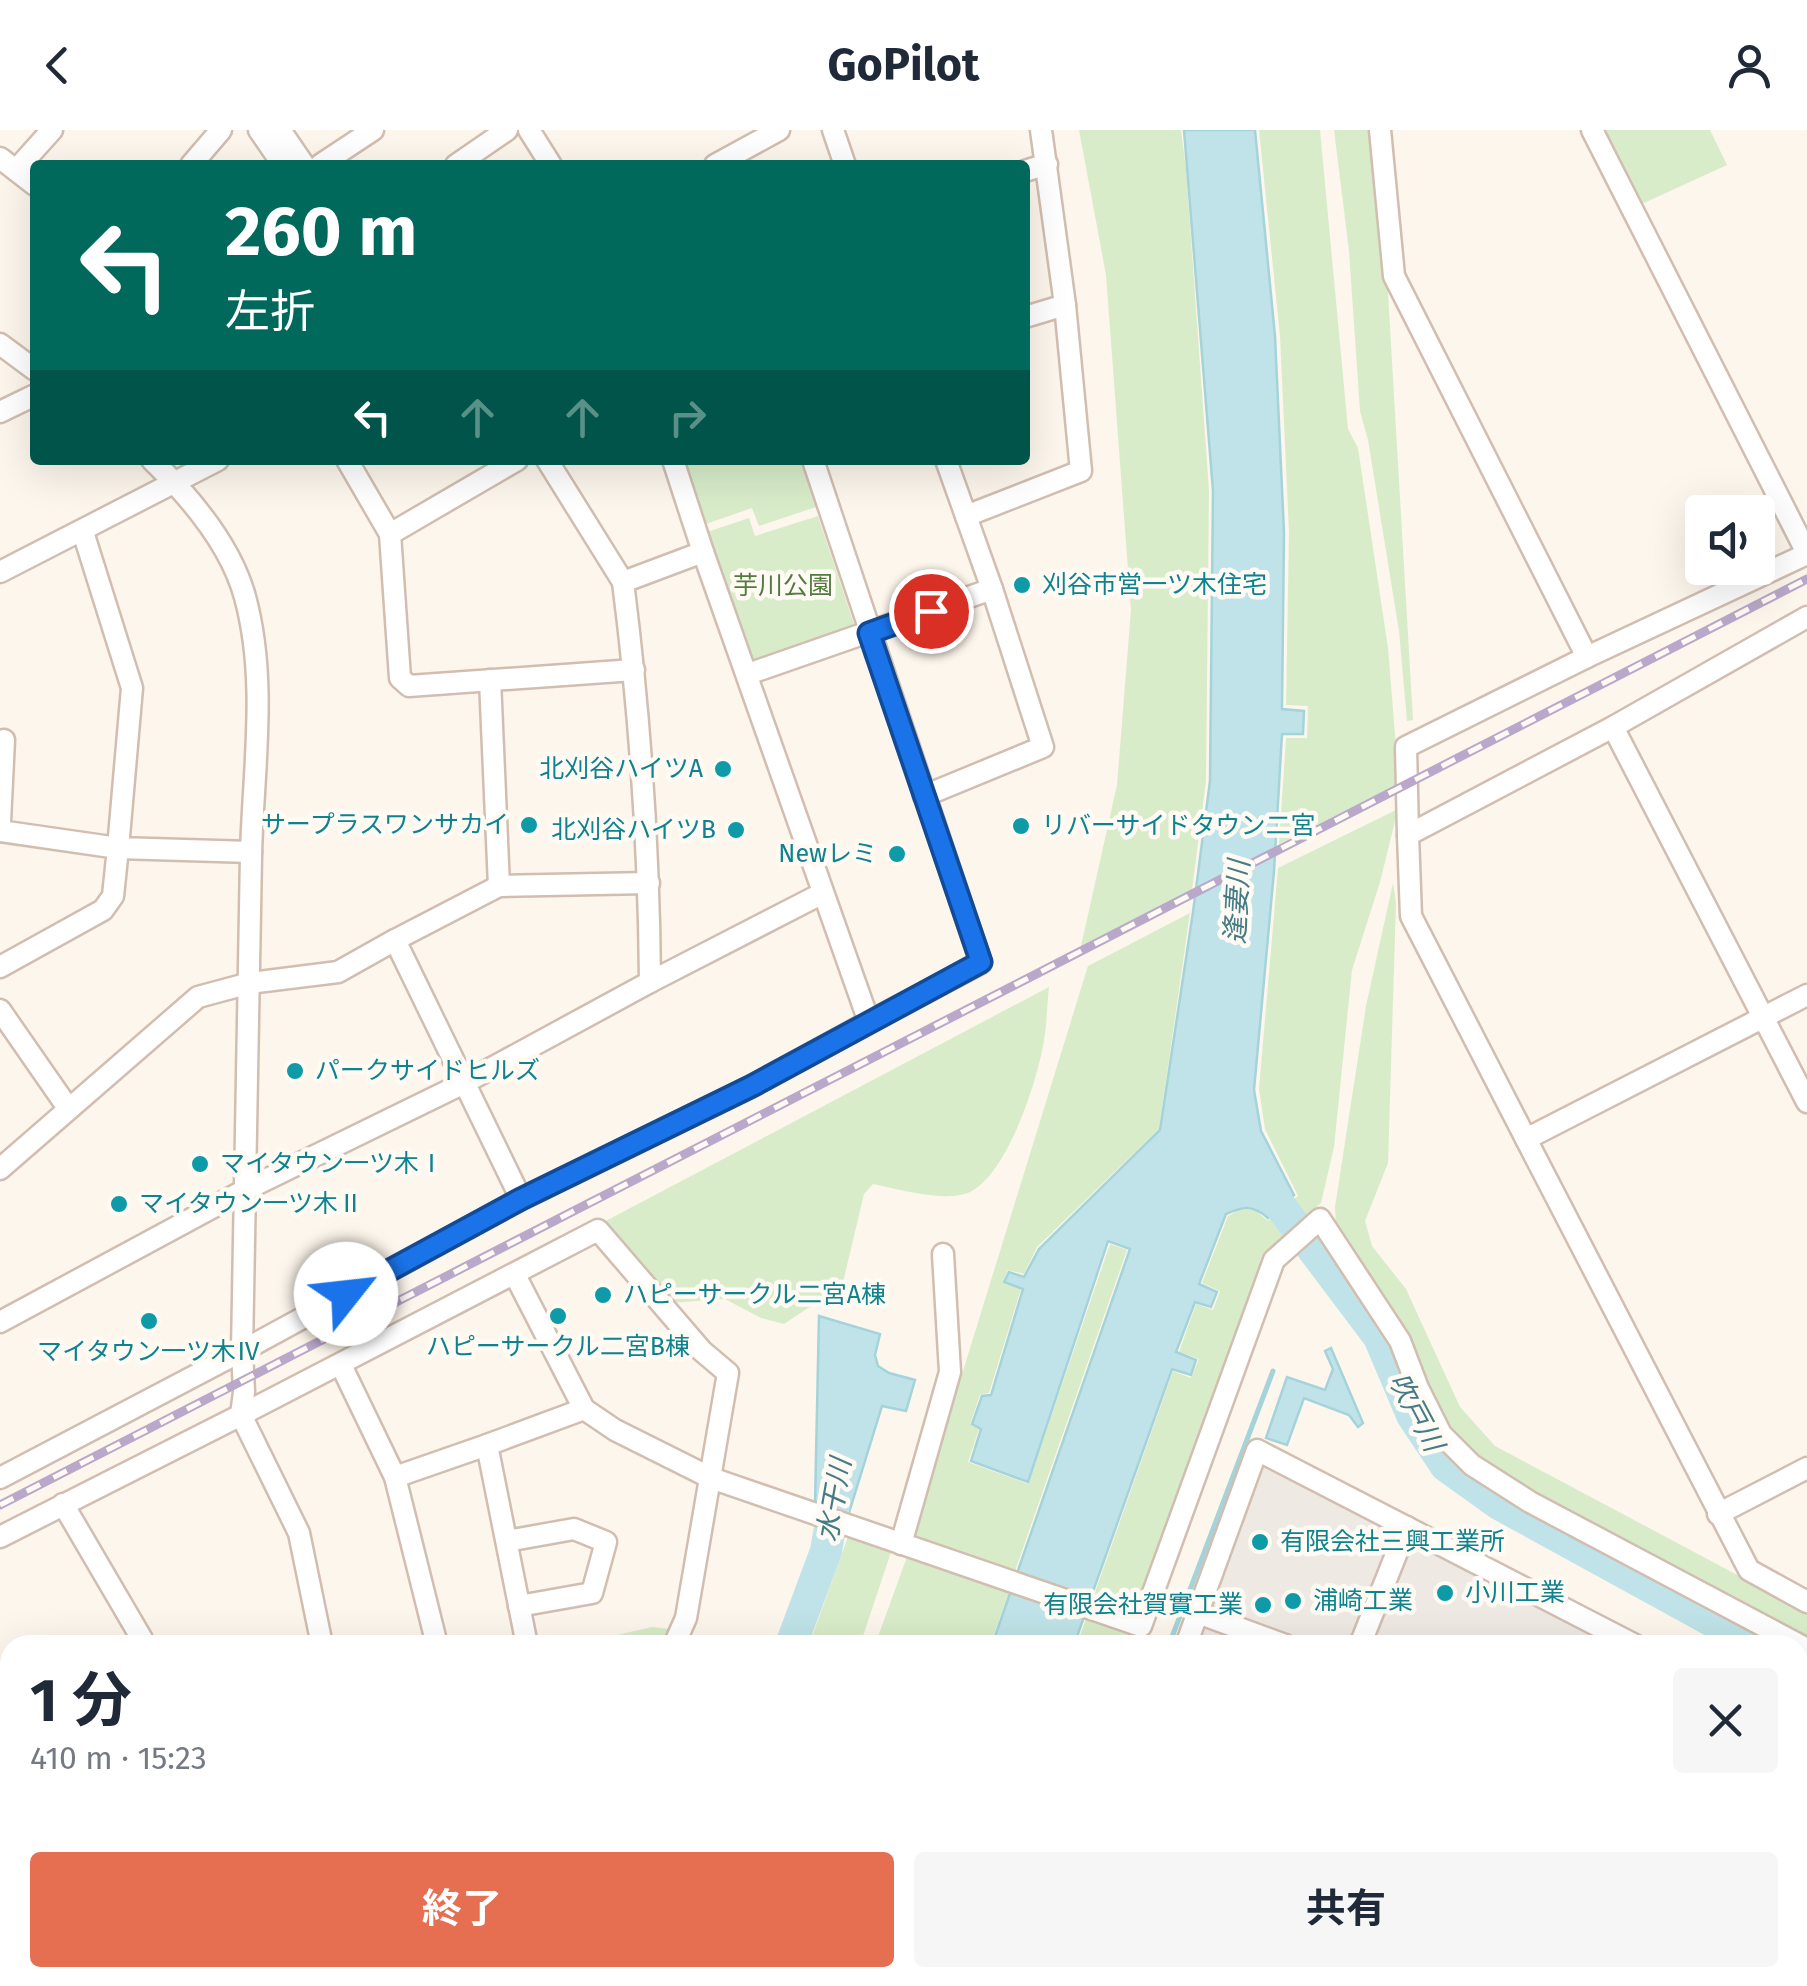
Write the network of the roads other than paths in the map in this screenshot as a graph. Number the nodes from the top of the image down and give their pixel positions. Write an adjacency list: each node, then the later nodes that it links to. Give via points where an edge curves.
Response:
1 (52, 130): 21 (street)
2 (221, 130): 13 (street)
3 (260, 130): 14 (street)
4 (280, 130): 15 (street)
5 (373, 130): 16 (street)
6 (507, 130): 17 (street)
7 (529, 130): 18 (street)
8 (779, 130): 19 (street)
9 (833, 130): 20 (street)
10 (1041, 130): 22 (street)
11 (1380, 130): 50 (street, via 1394,276)
12 (1592, 130): 44 (street)
13 (194, 160)
14 (280, 160)
15 (301, 160)
16 (328, 160)
17 (463, 160)
18 (549, 160)
19 (725, 160)
20 (843, 160)
21 (8, 164): 24 (street)
22 (1046, 164): 23 (street); 25 (street)
23 (1030, 169)
24 (30, 181)
25 (1065, 305): 26 (street); 40 (street, via 1081,471)
26 (1030, 316)
27 (0, 344): 28 (street)
28 (30, 366)
29 (30, 398): 30 (street)
30 (0, 412)
31 (157, 465): 39 (street)
32 (209, 465): 39 (street)
33 (350, 465): 42 (street)
34 (509, 465): 42 (street)
35 (549, 465): 46 (street)
36 (675, 465): 43 (street)
37 (815, 465): 49 (street)
38 (948, 465): 40 (street)
39 (176, 483): 41 (street); 61 (street, via 224,548 245,596 258,717)
40 (966, 516): 47 (street)
41 (83, 532): 45 (street); 60 (street, via 132,688)
42 (390, 534): 53 (street, via 403,683)
43 (703, 552): 46 (street); 52 (street)
44 (1807, 554): 50 (street)
45 (0, 572)
46 (623, 582): 51 (street)
47 (992, 589): 49 (street); 56 (street, via 1043,748)
48 (1807, 617): 54 (street)
49 (869, 633): 52 (street); 56 (street)
50 (1588, 656): 59 (street, via 1406,747)
51 (634, 670): 53 (street); 62 (street)
52 (748, 674): 64 (street)
53 (490, 680): 63 (street)
54 (1613, 727): 59 (street); 71 (street)
55 (4, 740): 57 (street)
56 (924, 796): 72 (street, via 981,962)
57 (0, 822)
58 (0, 831): 60 (street)
59 (1408, 835): 76 (street, via 1412,916)
60 (118, 848): 61 (street); 66 (street, via 113,896 103,910)
61 (252, 852): 68 (street)
62 (649, 882): 63 (street); 67 (street)
63 (499, 886): 65 (street)
64 (821, 894): 67 (street); 72 (street)
65 (396, 940): 68 (street, via 338,972); 73 (street)
66 (0, 968)
67 (650, 982): 73 (street)
68 (250, 983): 75 (street, via 198,997); 78 (street)
69 (1807, 995): 71 (street)
70 (0, 1010): 75 (street)
71 (1763, 1018): 74 (street); 76 (street)
72 (869, 1022): 79 (street)
73 (464, 1083): 78 (street); 79 (street)
74 (1807, 1102)
75 (68, 1108): 77 (street)
76 (1526, 1139): 93 (street)
77 (0, 1169)
78 (246, 1190): 82 (street); 83 (street)
79 (521, 1199): 83 (street)
80 (943, 1254): 97 (street, via 950,1372)
81 (515, 1275): 84 (street); 85 (street); 91 (street, via 598,1230 728,1374)
82 (0, 1322)
83 (242, 1351): 86 (street); 90 (street)
84 (340, 1365): 86 (street); 89 (street)
85 (584, 1409): 87 (street); 91 (street)
86 (242, 1414): 92 (street); 102 (street, via 299,1533)
87 (486, 1444): 89 (street); 96 (street)
88 (1807, 1468): 93 (street)
89 (395, 1476): 103 (street)
90 (0, 1478)
91 (711, 1478): 97 (street); 105 (street)
92 (62, 1504): 95 (street); 101 (street)
93 (1718, 1514): 98 (street, via 1749,1570)
94 (1407, 1528): 100 (street, via 1257,1450); 108 (street); 109 (street)
95 (0, 1538)
96 (507, 1542): 99 (street); 99 (street, via 574,1529 606,1542 592,1593)
97 (901, 1544): 110 (street, via 1141,1626 1274,1260 1320,1219 1400,1341 1441,1434 1472,1465)
98 (1807, 1602)
99 (520, 1606): 104 (street)
100 (1198, 1613): 106 (street); 107 (street)
101 (139, 1635)
102 (320, 1635)
103 (435, 1635)
104 (525, 1635)
105 (678, 1635)
106 (1190, 1635)
107 (1258, 1635)
108 (1364, 1635)
109 (1616, 1635)
110 (1781, 1635)

